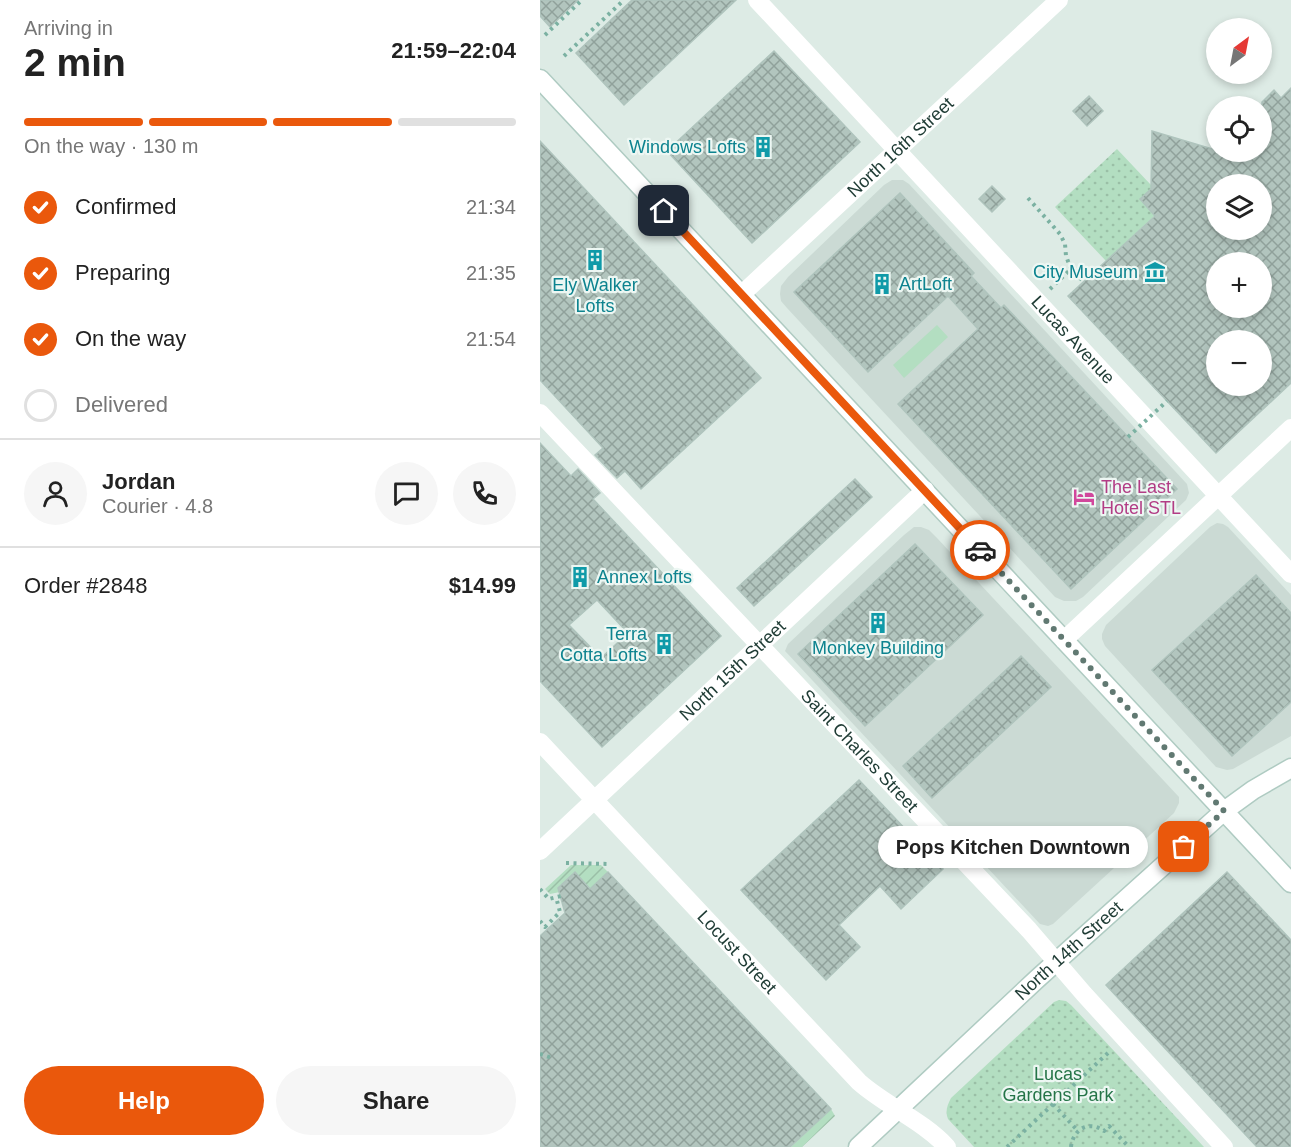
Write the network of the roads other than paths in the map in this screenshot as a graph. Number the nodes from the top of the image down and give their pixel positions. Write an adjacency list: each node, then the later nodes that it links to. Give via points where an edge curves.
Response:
1 (757, 0): 4 (street, Lucas Avenue)
2 (1059, 0): 4 (street, North 16th Street)
3 (540, 79): 5 (street)
4 (897, 150): 5 (street, North 16th Street); 9 (street, Lucas Avenue)
5 (742, 294): 8 (street)
6 (540, 413): 12 (street, Saint Charles Street)
7 (1291, 428): 9 (street)
8 (925, 490): 11 (street); 12 (street, North 15th Street)
9 (1219, 496): 10 (street, Lucas Avenue); 11 (street)
10 (1291, 574)
11 (1064, 640): 16 (street)
12 (759, 645): 15 (street, North 15th Street); 19 (street, Saint Charles Street)
13 (540, 742): 15 (street, Locust Street)
14 (1291, 768): 16 (street, North 14th Street)
15 (595, 800): 17 (street, North 15th Street); 20 (street, Locust Street, via 846,1069)
16 (1224, 811): 18 (street); 19 (street, North 14th Street)
17 (540, 851)
18 (1291, 883)
19 (1056, 962): 20 (street, North 14th Street); 23 (street, Saint Charles Street)
20 (896, 1110): 21 (street, North 14th Street); 22 (street, Locust Street, via 931,1132)
21 (858, 1147)
22 (946, 1147)
23 (1224, 1147)

